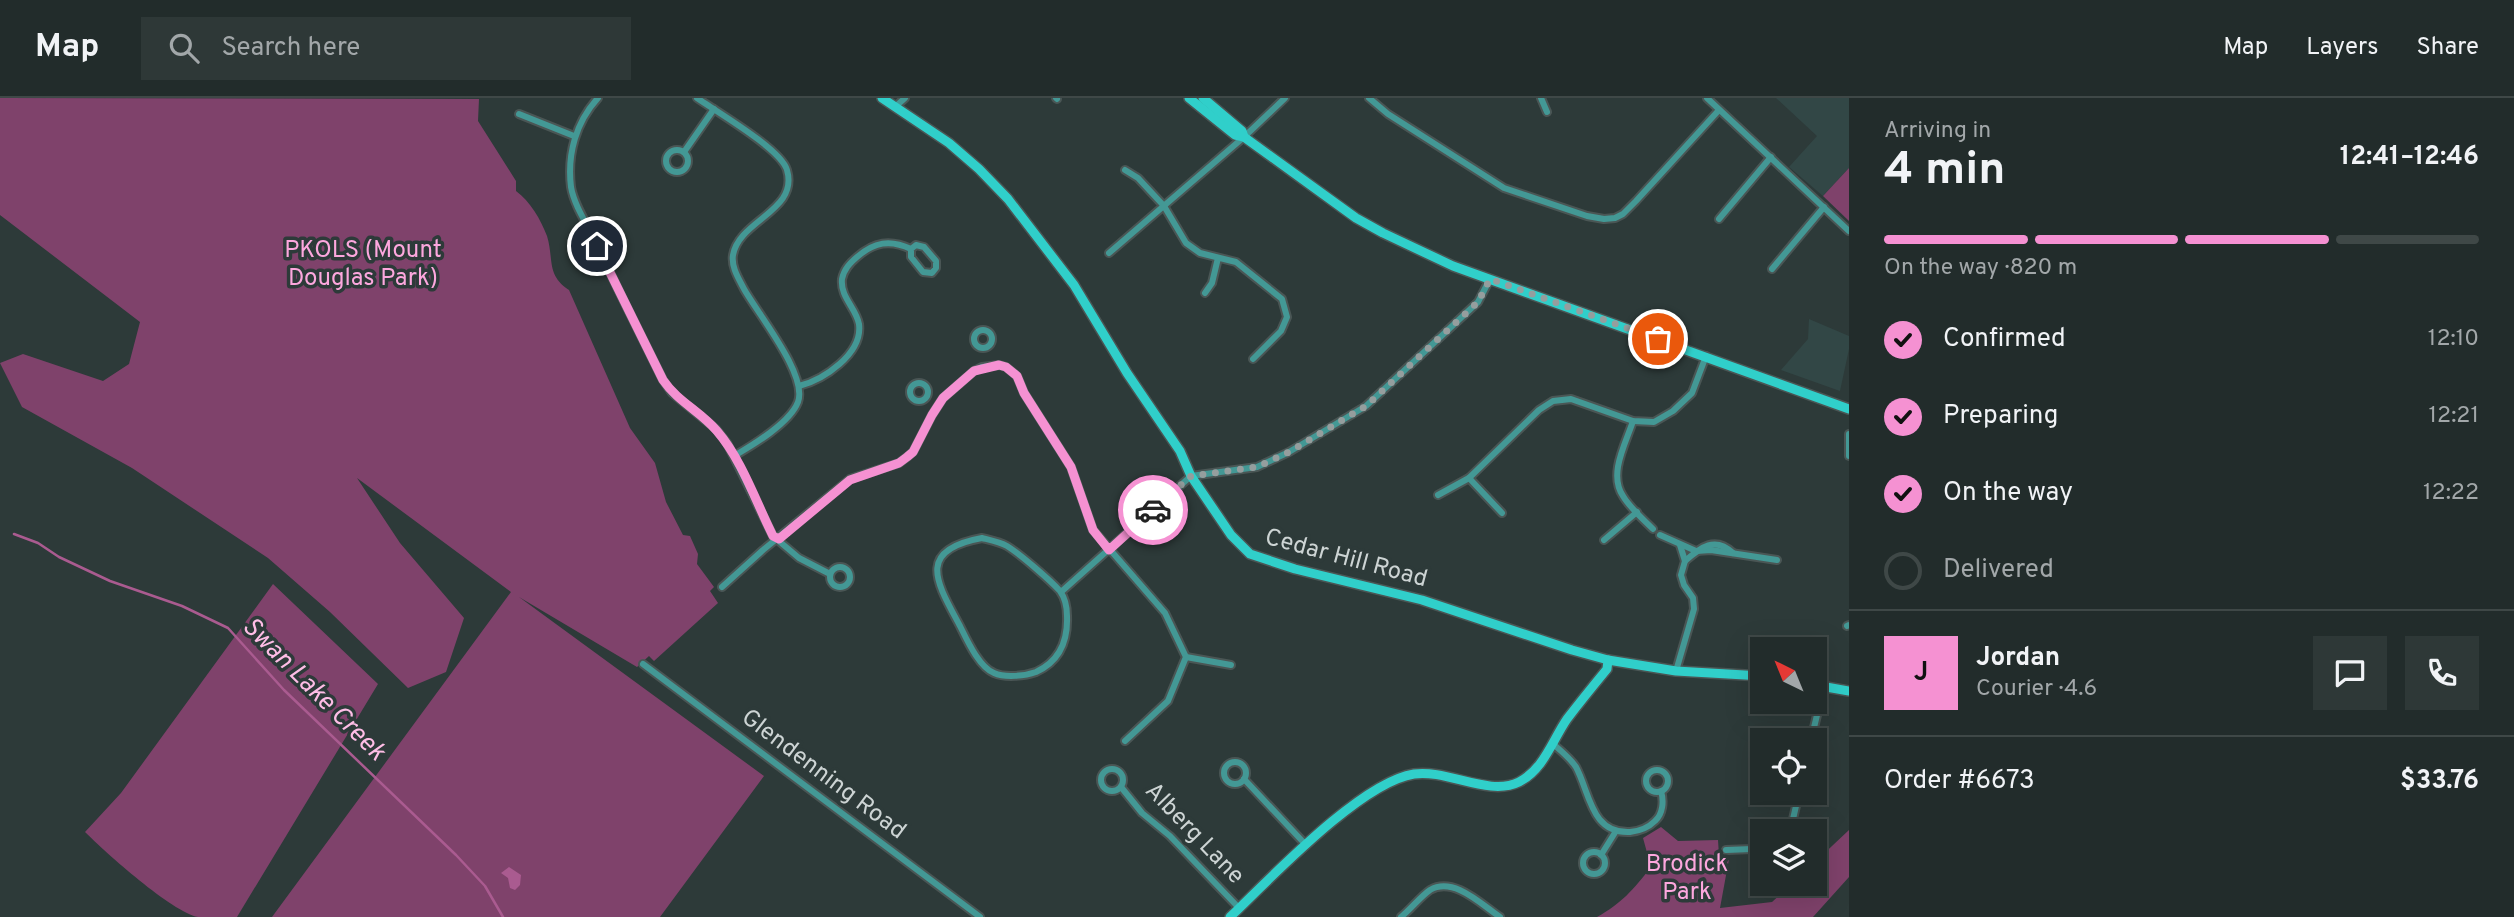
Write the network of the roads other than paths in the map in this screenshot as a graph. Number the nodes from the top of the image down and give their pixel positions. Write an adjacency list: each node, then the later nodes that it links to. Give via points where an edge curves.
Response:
1 (598, 98): 16 (street)
2 (696, 98): 12 (street)
3 (882, 98): 11 (street, Cedar Hill Road)
4 (905, 98): 11 (street)
5 (1189, 98): 17 (street)
6 (1203, 98): 17 (street)
7 (1285, 98): 17 (street)
8 (1369, 98): 13 (street, via 1504,188 1604,219 1623,214)
9 (1541, 98): 14 (street)
10 (1707, 98): 13 (street)
11 (895, 107): 43 (street, Cedar Hill Road, via 979,169 1023,219 1074,285 1180,451)
12 (713, 109): 18 (street); 35 (street, via 774,152 787,169 782,201 747,231 733,256 738,277)
13 (1719, 110): 19 (street)
14 (1547, 112)
15 (519, 114): 16 (street)
16 (574, 135): 41 (street, via 572,189 644,342 672,393 716,429)
17 (1244, 137): 21 (street); 29 (street, via 1323,196 1383,233)
18 (684, 152)
19 (1771, 157): 22 (street); 23 (street)
20 (1125, 170): 21 (street)
21 (1164, 206): 26 (street); 27 (street, via 1186,243)
22 (1824, 207): 24 (street); 28 (street)
23 (1719, 219)
24 (1849, 231)
25 (911, 249): 25 (street, via 911,257 923,272 935,271 936,261 924,247); 35 (street, via 893,242 873,245 850,263 842,287 859,323 855,345 818,379)
26 (1109, 253)
27 (1218, 258): 30 (street); 33 (street, via 1236,261 1282,299 1287,317 1282,331)
28 (1772, 269)
29 (1490, 279): 32 (street); 43 (street, via 1478,302 1366,406 1257,467)
30 (1205, 293)
31 (986, 348): 34 (street)
32 (1706, 356): 38 (street); 39 (street, via 1692,393 1673,411 1654,422)
33 (1253, 359)
34 (991, 366): 37 (street, via 974,371); 53 (street, via 1006,367 1017,376 1071,467 1093,530)
35 (799, 386): 41 (street, via 793,411)
36 (926, 398): 37 (street)
37 (938, 406): 50 (street, via 913,452 899,463 850,480)
38 (1849, 409)
39 (1633, 421): 44 (street, via 1571,400 1553,401); 46 (street, via 1617,471 1621,495)
40 (1849, 434): 42 (street)
41 (734, 456): 50 (street, via 773,536)
42 (1849, 456)
43 (1191, 476): 53 (street); 61 (street, Cedar Hill Road, via 1231,535 1260,559 1422,600)
44 (1469, 478): 45 (street); 47 (street)
45 (1438, 495)
46 (1637, 512): 48 (street); 51 (street)
47 (1502, 513)
48 (1653, 529)
49 (1660, 535): 52 (street)
50 (779, 539): 57 (street, via 799,558); 58 (street)
51 (1604, 540)
52 (1680, 545): 54 (street); 56 (street)
53 (1109, 550): 59 (street); 60 (street, via 1164,613)
54 (1696, 551): 55 (street); 56 (street)
55 (1777, 560)
56 (1685, 561): 64 (street, via 1681,575 1694,609)
57 (830, 574)
58 (722, 587)
59 (1061, 592): 59 (street, via 1006,546 982,538 959,542 937,565 938,586 975,654 992,673 1032,674 1048,666 1061,651 1068,632)
60 (1186, 657): 63 (street); 68 (street, via 1168,701)
61 (1608, 660): 64 (street, Cedar Hill Road); 69 (street, via 1607,669)
62 (643, 664): 79 (street, Glendenning Road)
63 (1231, 665)
64 (1676, 671): 65 (street, Cedar Hill Road)
65 (1750, 675)
66 (1827, 687): 67 (street)
67 (1849, 691)
68 (1125, 741)
69 (1553, 744): 73 (street, via 1576,767 1597,815); 74 (street, via 1529,775 1504,786 1437,774 1404,776 1379,788)
70 (1244, 779): 74 (street)
71 (1121, 787): 78 (street, Alberg Lane, via 1146,818 1170,836)
72 (1661, 791): 73 (street, via 1662,810 1654,823 1636,831)
73 (1616, 831): 77 (street)
74 (1306, 845): 78 (street)
75 (1726, 849): 76 (street)
76 (1750, 849)
77 (1601, 855)
78 (1239, 908): 80 (street)
79 (980, 917)
80 (1230, 917)
81 (1401, 917): 82 (street, via 1432,889 1446,886 1461,890)
82 (1500, 917)

